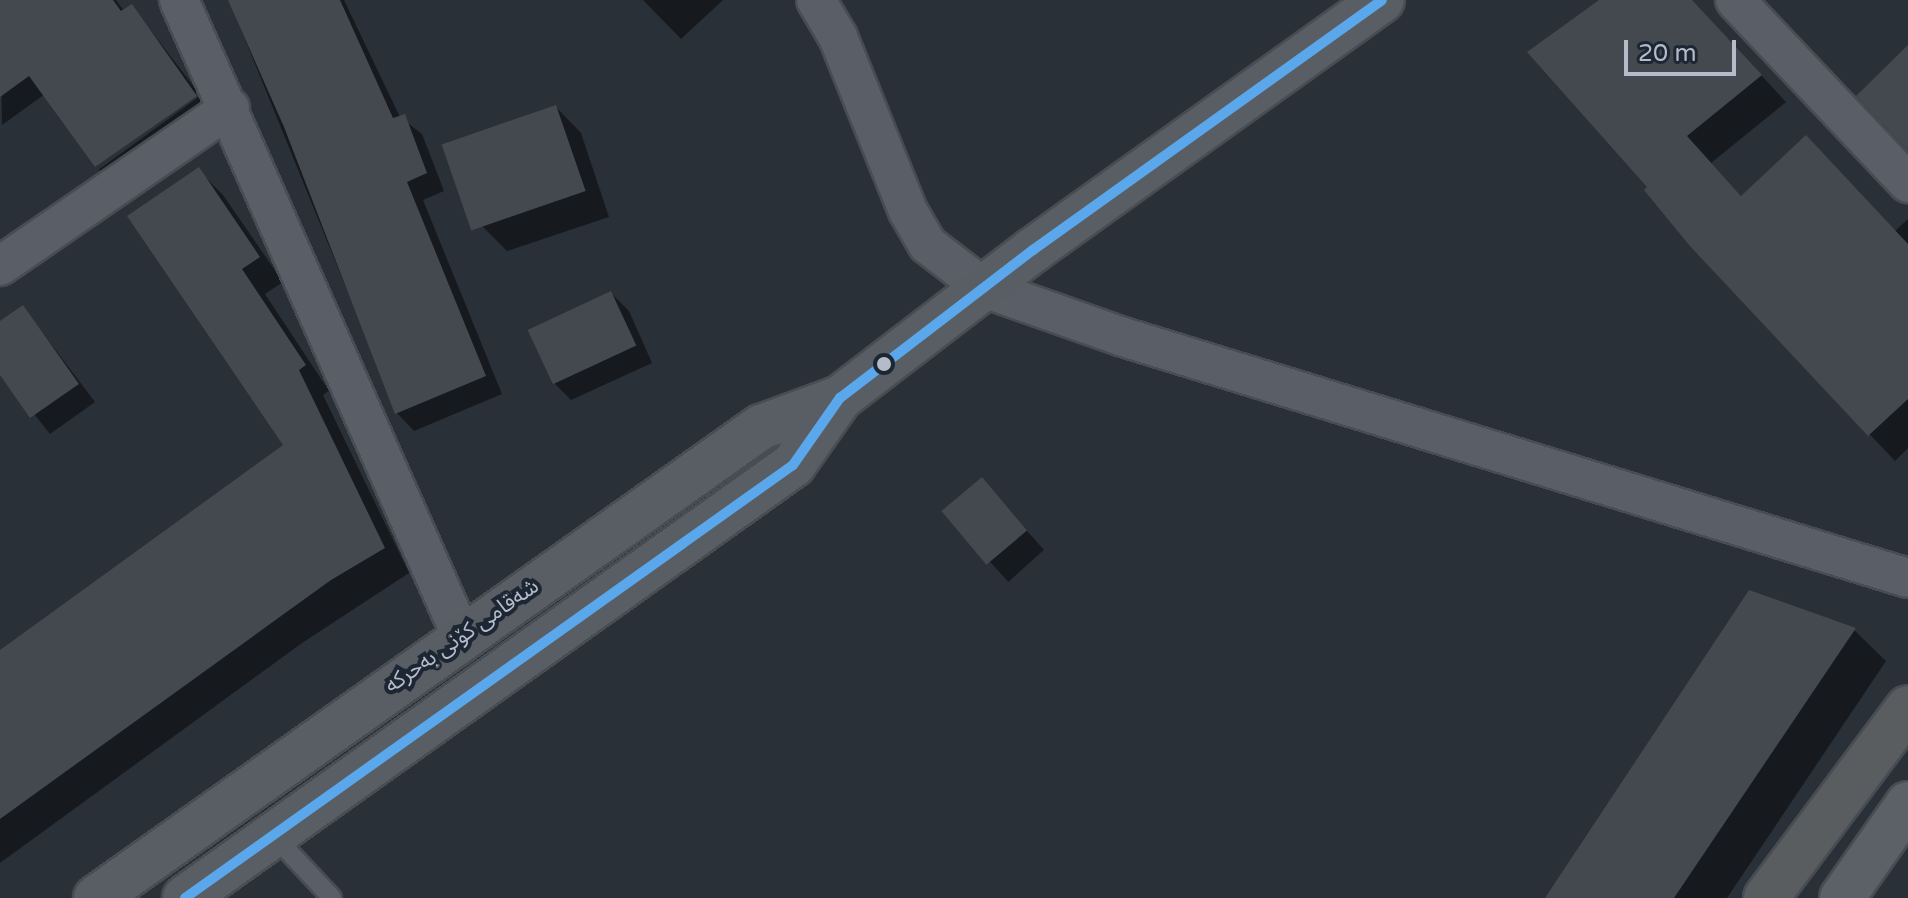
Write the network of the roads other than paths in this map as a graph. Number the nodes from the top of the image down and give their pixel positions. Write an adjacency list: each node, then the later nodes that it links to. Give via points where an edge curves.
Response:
1 (179, 0): 5 (street)
2 (816, 0): 8 (street, via 838,37 908,211 928,245)
3 (1382, 0): 8 (street, شەقامی کۆنی بەحرکە)
4 (1735, 0): 6 (street)
5 (230, 108): 7 (street); 11 (street)
6 (1908, 183)
7 (0, 266)
8 (984, 288): 9 (street, شەقامی کۆنی بەحرکە); 10 (street, via 1138,342)
9 (840, 398): 11 (street, شەقامی کۆنی بەحرکە, via 761,427); 14 (street, شەقامی کۆنی بەحرکە, via 793,465)
10 (1908, 578)
11 (461, 635): 15 (street, شەقامی کۆنی بەحرکە)
12 (1908, 708): 18 (highway)
13 (1908, 804): 19 (main road)
14 (273, 835): 16 (street, شەقامی کۆنی بەحرکە); 17 (lane)
15 (96, 898)
16 (185, 898)
17 (332, 898)
18 (1766, 898)
19 (1842, 898)

